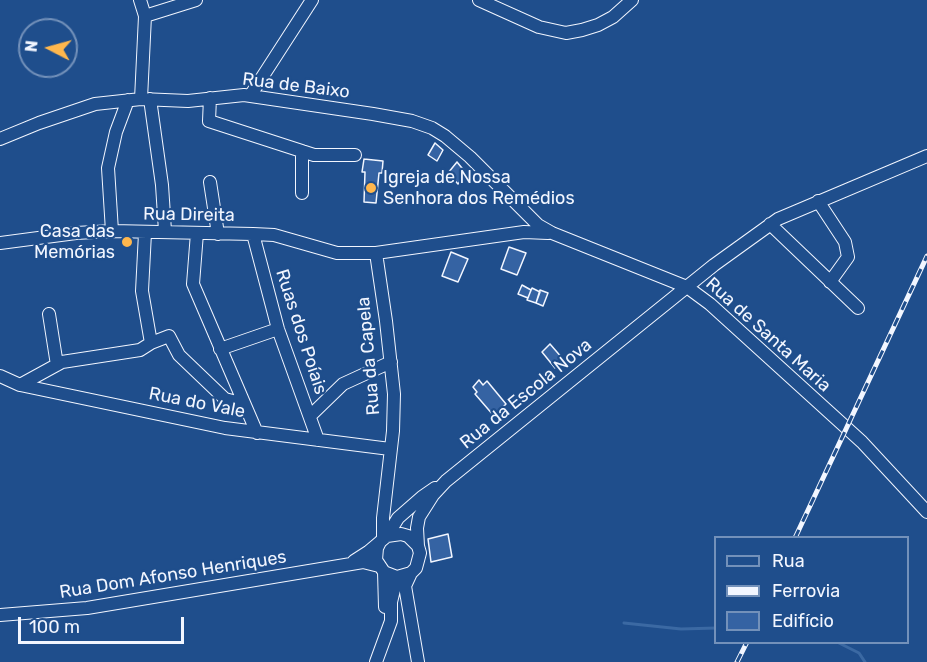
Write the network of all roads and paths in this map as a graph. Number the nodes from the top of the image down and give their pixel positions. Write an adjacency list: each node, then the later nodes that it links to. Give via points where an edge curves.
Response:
1 (140, 0): 6 (street)
2 (195, 0): 6 (street)
3 (312, 0): 7 (street)
4 (479, 0): 5 (street, via 539,27 566,33 598,25)
5 (632, 0)
6 (145, 16): 9 (street)
7 (250, 96): 8 (street, Rua de Baixo); 22 (street, Rua de Baixo, via 373,114 432,128 470,157 538,225)
8 (210, 98): 9 (street, Rua de Baixo); 11 (street, via 209,122)
9 (140, 99): 10 (street, Rua de Baixo, via 95,104); 18 (street, via 116,132 108,168); 19 (street, via 162,185)
10 (0, 139)
11 (302, 151): 12 (street, via 314,155); 15 (street)
12 (355, 155)
13 (927, 156): 16 (street, Rua da Escola Nova)
14 (210, 182): 23 (street)
15 (302, 193)
16 (818, 201): 17 (street, Rua da Escola Nova); 27 (street, via 845,242 848,257)
17 (770, 224): 27 (street); 28 (street, Rua da Escola Nova)
18 (112, 231): 20 (street, Rua Direita); 25 (street, Rua Direita)
19 (165, 231): 20 (street, Rua Direita); 21 (street, Rua Direita)
20 (145, 233): 32 (street, via 142,291)
21 (197, 233): 23 (street, Rua Direita); 33 (street, via 192,285)
22 (552, 233): 26 (street, Rua Direita, via 524,232); 28 (street, Rua de Santa Maria)
23 (218, 234): 24 (street, Rua Direita)
24 (253, 234): 26 (street, Rua Direita, via 274,235 337,253); 31 (street, Ruas dos Poíais)
25 (0, 243)
26 (376, 253): 34 (street, Rua da Capela)
27 (830, 282): 29 (street)
28 (687, 287): 43 (street, Rua da Escola Nova); 45 (street, Rua de Santa Maria, via 862,442)
29 (858, 308)
30 (49, 314): 35 (street)
31 (278, 329): 33 (street); 39 (street, Ruas dos Poíais)
32 (151, 343): 35 (street, via 140,350); 38 (street, via 169,336 179,355 225,399)
33 (220, 348): 38 (street)
34 (391, 362): 39 (street, via 343,384); 42 (street, Rua da Capela, via 394,394)
35 (57, 365): 37 (street)
36 (0, 376): 37 (street, Rua do Vale)
37 (20, 385): 40 (street, Rua do Vale)
38 (243, 404): 40 (street)
39 (310, 416): 41 (street, Ruas dos Poíais)
40 (257, 433): 41 (street, Rua do Vale)
41 (318, 440): 42 (street, Rua do Vale)
42 (390, 449): 44 (street, Rua da Capela)
43 (446, 481): 46 (street); 48 (street, Rua da Escola Nova, via 419,517)
44 (385, 493): 46 (street, via 389,512); 47 (street, Rua da Capela)
45 (927, 512)
46 (398, 518): 47 (street)
47 (384, 539): 48 (street, via 401,534); 49 (street, Rua Dom Afonso Henriques); 50 (street, via 376,554)
48 (418, 546): 51 (street, via 419,561)
49 (350, 564): 50 (street, Rua Dom Afonso Henriques, via 363,562); 53 (street, Rua Dom Afonso Henriques, via 87,608)
50 (387, 573): 51 (street); 52 (street); 55 (street)
51 (411, 573): 54 (street, via 405,586)
52 (393, 590): 54 (street); 55 (street, via 391,621)
53 (0, 615)
54 (412, 634): 57 (street)
55 (385, 638): 56 (street)
56 (376, 662)
57 (418, 662)

